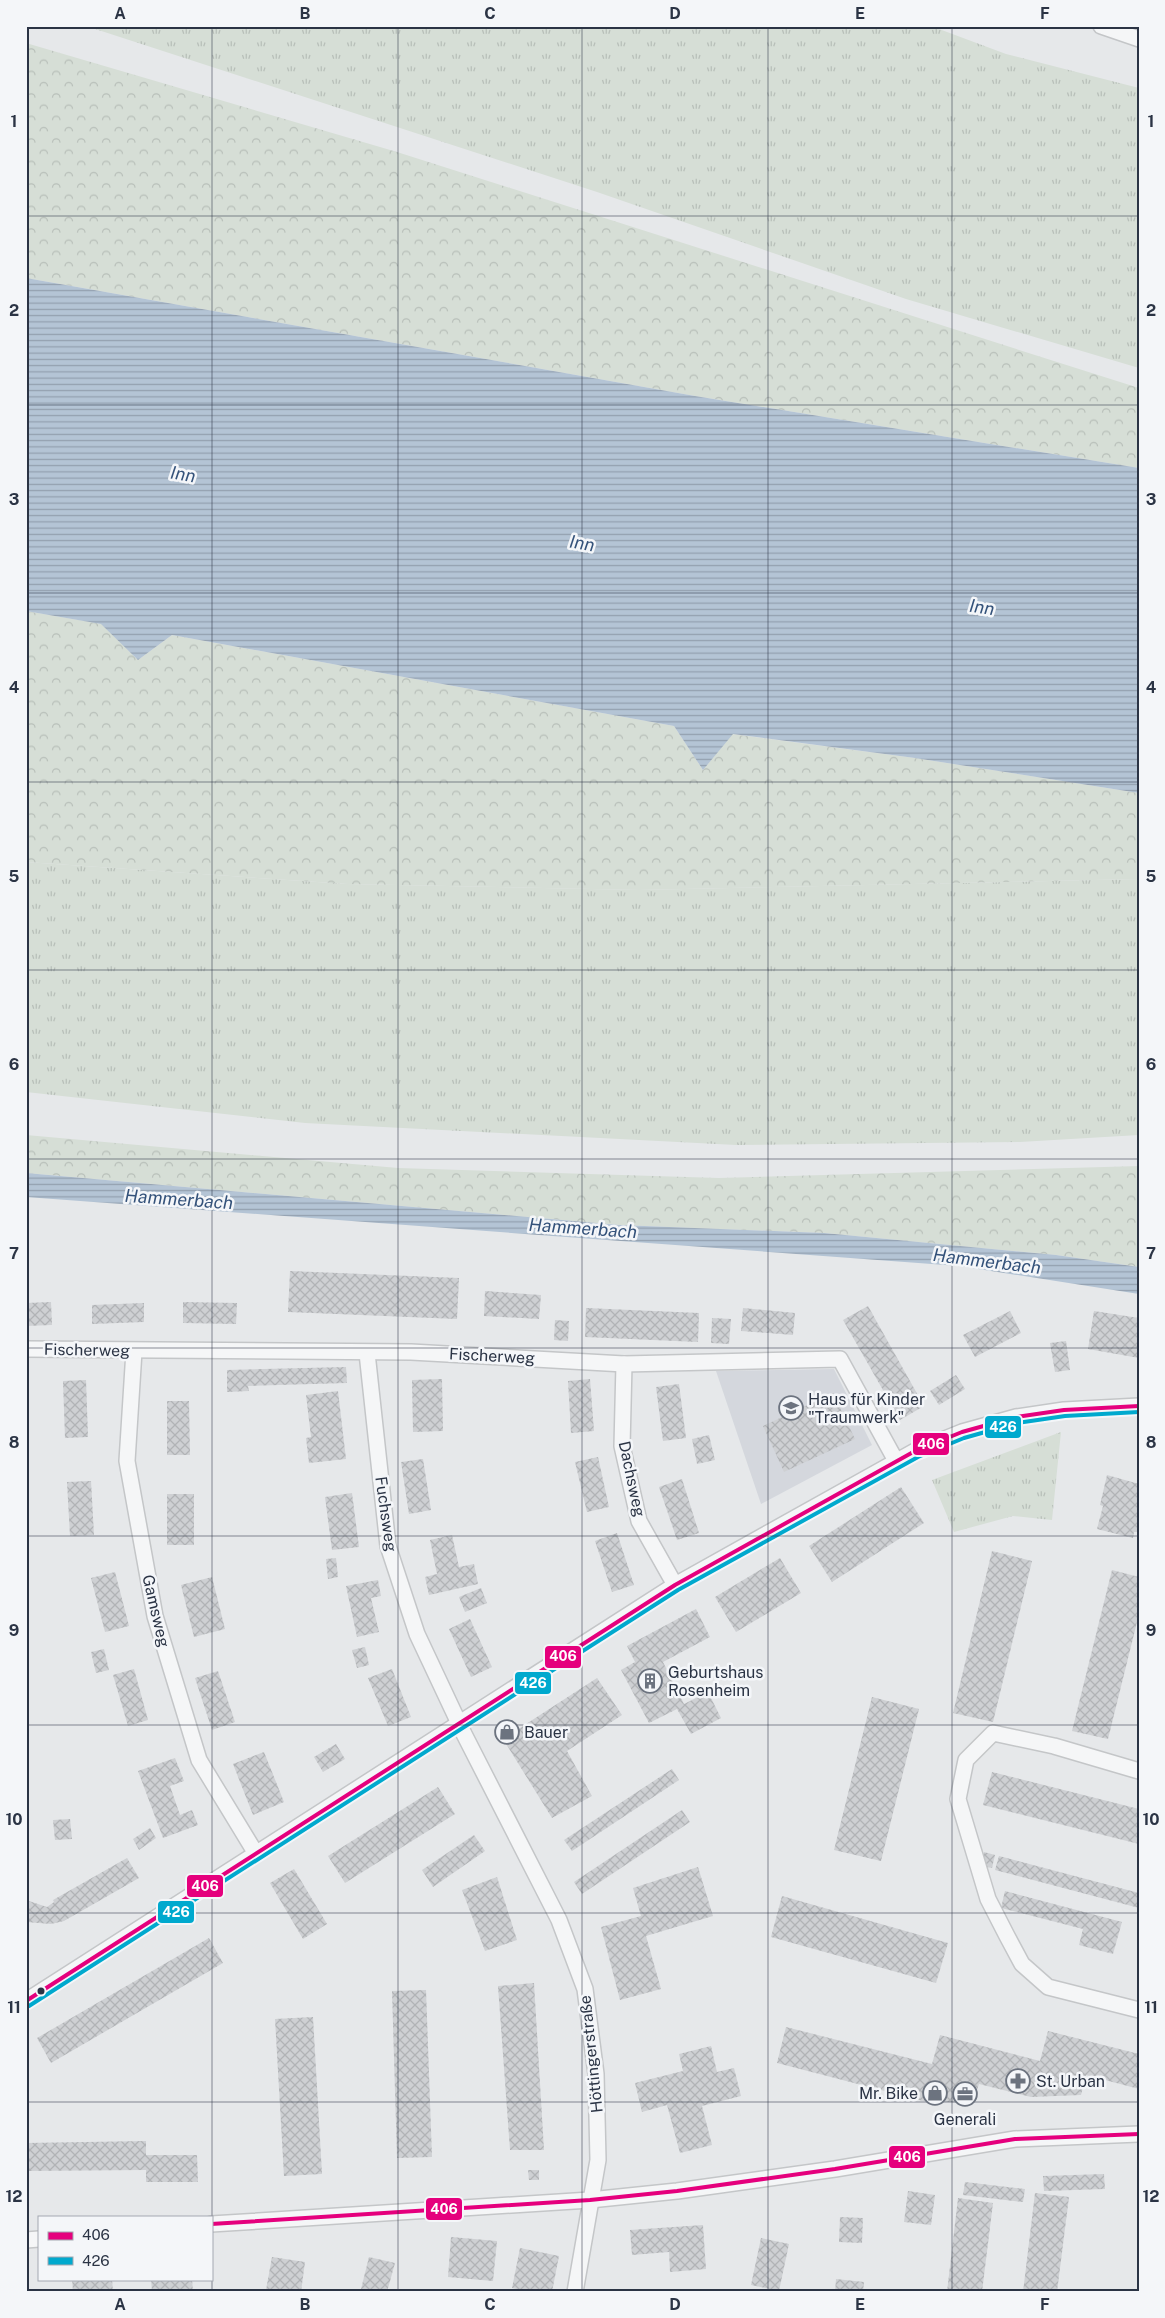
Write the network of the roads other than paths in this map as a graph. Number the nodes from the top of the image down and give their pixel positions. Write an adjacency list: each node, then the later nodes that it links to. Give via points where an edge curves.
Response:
1 (1101, 26): 2 (street)
2 (1139, 39)
3 (26, 1349): 4 (street, Fischerweg)
4 (134, 1351): 5 (street, Fischerweg); 12 (street, Gamsweg, via 127,1461 155,1616 199,1760)
5 (367, 1353): 6 (street, Fischerweg, via 411,1352); 10 (street, Fuchsweg, via 388,1546 417,1634)
6 (624, 1364): 8 (street, Fischerweg, via 840,1359); 9 (street, Dachsweg, via 624,1455 640,1521)
7 (1139, 1406): 8 (street, via 1064,1410 1016,1417 962,1432)
8 (896, 1461): 9 (street)
9 (675, 1585): 10 (street)
10 (459, 1722): 12 (street); 16 (street, Höttingerstraße, via 559,1920 585,1989 597,2093 598,2160)
11 (1139, 1771): 14 (street, via 1054,1746 993,1733 966,1760 958,1799 988,1899 1022,1964 1048,1987)
12 (255, 1852): 13 (street)
13 (26, 2001)
14 (1139, 2010)
15 (1139, 2134): 16 (street, via 1015,2139 835,2169)
16 (590, 2200): 17 (street); 18 (street, Höttingerstraße)
17 (212, 2224)
18 (575, 2292)

